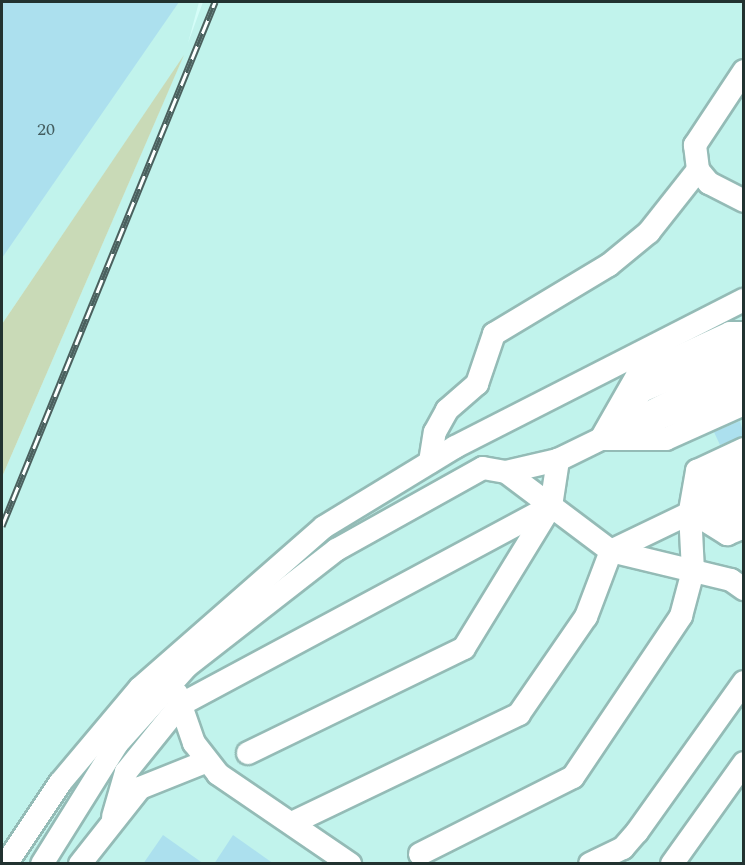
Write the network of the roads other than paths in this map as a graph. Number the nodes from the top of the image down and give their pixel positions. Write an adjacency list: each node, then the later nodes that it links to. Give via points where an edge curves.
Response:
1 (744, 71): 2 (lane, via 695,146)
2 (698, 170): 3 (lane, via 709,183); 13 (lane, via 649,232 609,265 494,334 477,384 447,410 435,432)
3 (744, 201)
4 (744, 300): 13 (lane)
5 (744, 333): 10 (lane, via 730,333 637,376)
6 (744, 347): 10 (lane, via 642,391)
7 (744, 365): 10 (lane, via 651,408)
8 (744, 383): 10 (lane, via 658,423)
9 (744, 404): 10 (lane, via 666,439)
10 (601, 439): 12 (lane)
11 (744, 449): 19 (lane, via 698,471)
12 (558, 460): 15 (lane); 17 (lane)
13 (430, 462): 33 (lane, via 324,527 182,649 67,774)
14 (744, 469): 19 (lane, via 705,486)
15 (506, 472): 17 (lane); 24 (lane, via 483,468 336,550 275,592)
16 (744, 487): 19 (lane)
17 (551, 506): 21 (lane); 26 (lane); 27 (lane, via 464,648)
18 (744, 508): 19 (lane, via 721,518)
19 (690, 512): 20 (lane, via 727,534); 21 (lane); 22 (lane)
20 (744, 527)
21 (612, 551): 22 (lane); 31 (lane, via 586,617 519,714)
22 (693, 571): 23 (lane); 32 (lane, via 674,633 573,777)
23 (744, 589)
24 (172, 681): 26 (lane); 34 (lane, via 117,744)
25 (744, 682): 37 (lane, via 637,832 623,848)
26 (180, 705): 28 (lane); 30 (lane, via 126,772)
27 (248, 753)
28 (205, 762): 30 (lane, via 140,788); 31 (lane)
29 (744, 763): 38 (lane)
30 (113, 817): 35 (lane)
31 (292, 824): 36 (lane)
32 (420, 854)
33 (6, 864)
34 (42, 864)
35 (80, 864)
36 (350, 864)
37 (591, 864)
38 (672, 864)

